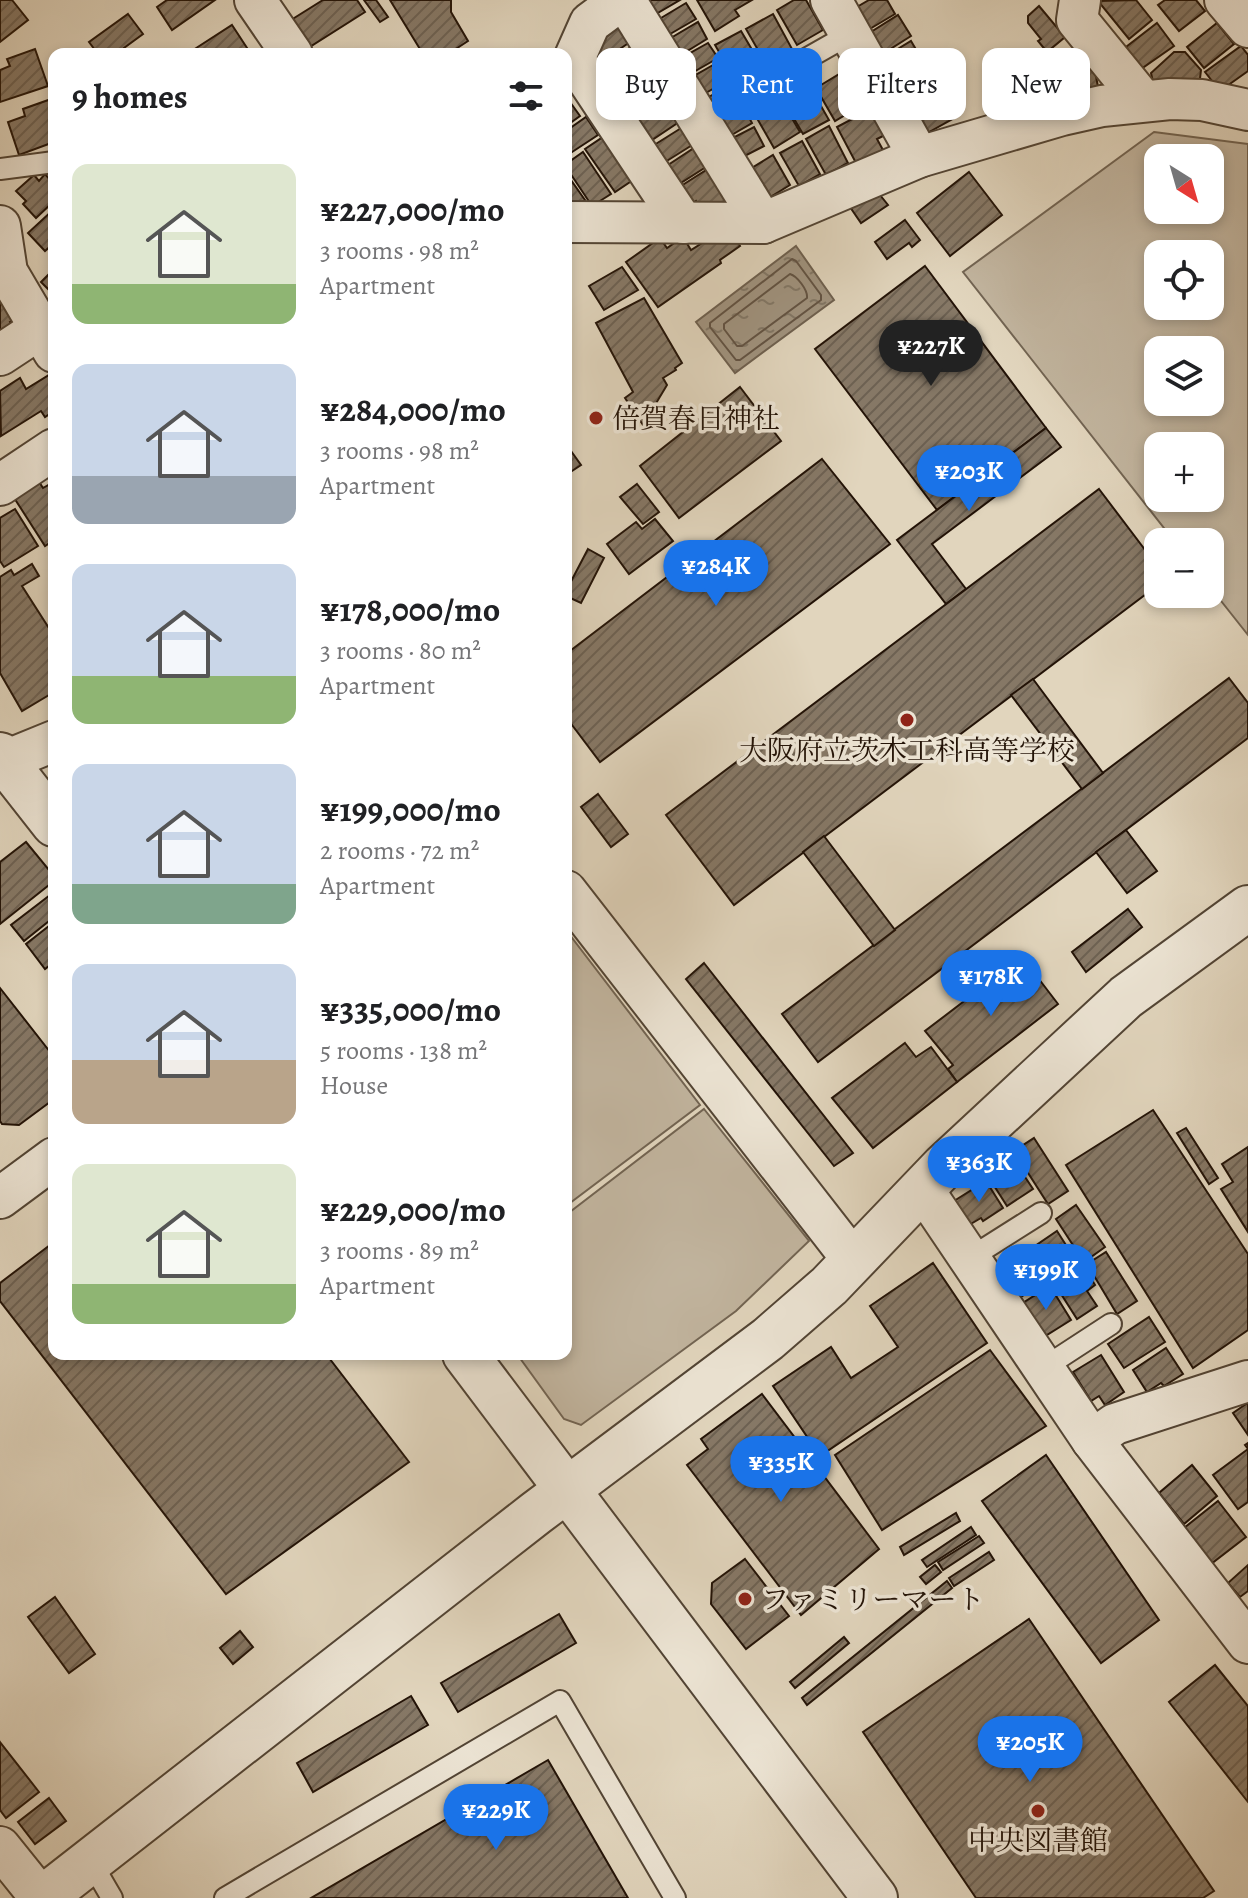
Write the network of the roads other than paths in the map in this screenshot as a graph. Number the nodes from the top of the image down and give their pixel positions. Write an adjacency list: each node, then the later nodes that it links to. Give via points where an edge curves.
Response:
1 (623, 0): 10 (street, via 590,23 574,59); 18 (street)
2 (831, 0): 7 (street)
3 (1080, 0): 11 (street, via 1077,20)
4 (1225, 0): 6 (street)
5 (264, 3): 8 (street)
6 (1248, 27)
7 (850, 34): 9 (lane); 13 (street)
8 (289, 48)
9 (822, 50)
10 (576, 82): 17 (street)
11 (1143, 101): 12 (street); 13 (street, via 1062,115)
12 (1244, 104)
13 (919, 157): 18 (street)
14 (48, 163): 15 (lane)
15 (0, 169)
16 (572, 222): 17 (street)
17 (683, 223): 18 (street)
18 (763, 223)
19 (0, 226): 20 (street)
20 (4, 274): 21 (street)
21 (48, 340): 22 (street)
22 (0, 355)
23 (48, 453): 24 (street)
24 (0, 485)
25 (48, 743): 26 (street)
26 (2, 758): 27 (street)
27 (48, 816)
28 (572, 899): 35 (street)
29 (1248, 908): 31 (street, via 1126,997)
30 (48, 1162): 32 (street)
31 (922, 1188): 34 (street); 35 (street)
32 (0, 1198)
33 (1041, 1213): 34 (lane)
34 (970, 1258): 38 (street)
35 (853, 1260): 41 (street, via 768,1339)
36 (1111, 1324): 38 (lane)
37 (470, 1360): 41 (street)
38 (1042, 1369): 40 (street)
39 (1248, 1381): 40 (street, via 1115,1424)
40 (1092, 1440): 42 (street)
41 (569, 1490): 44 (street); 48 (street)
42 (1248, 1643)
43 (0, 1847): 45 (street)
44 (102, 1880): 45 (street)
45 (42, 1898)
46 (225, 1898): 47 (lane, via 560,1701)
47 (675, 1898)
48 (875, 1898)

